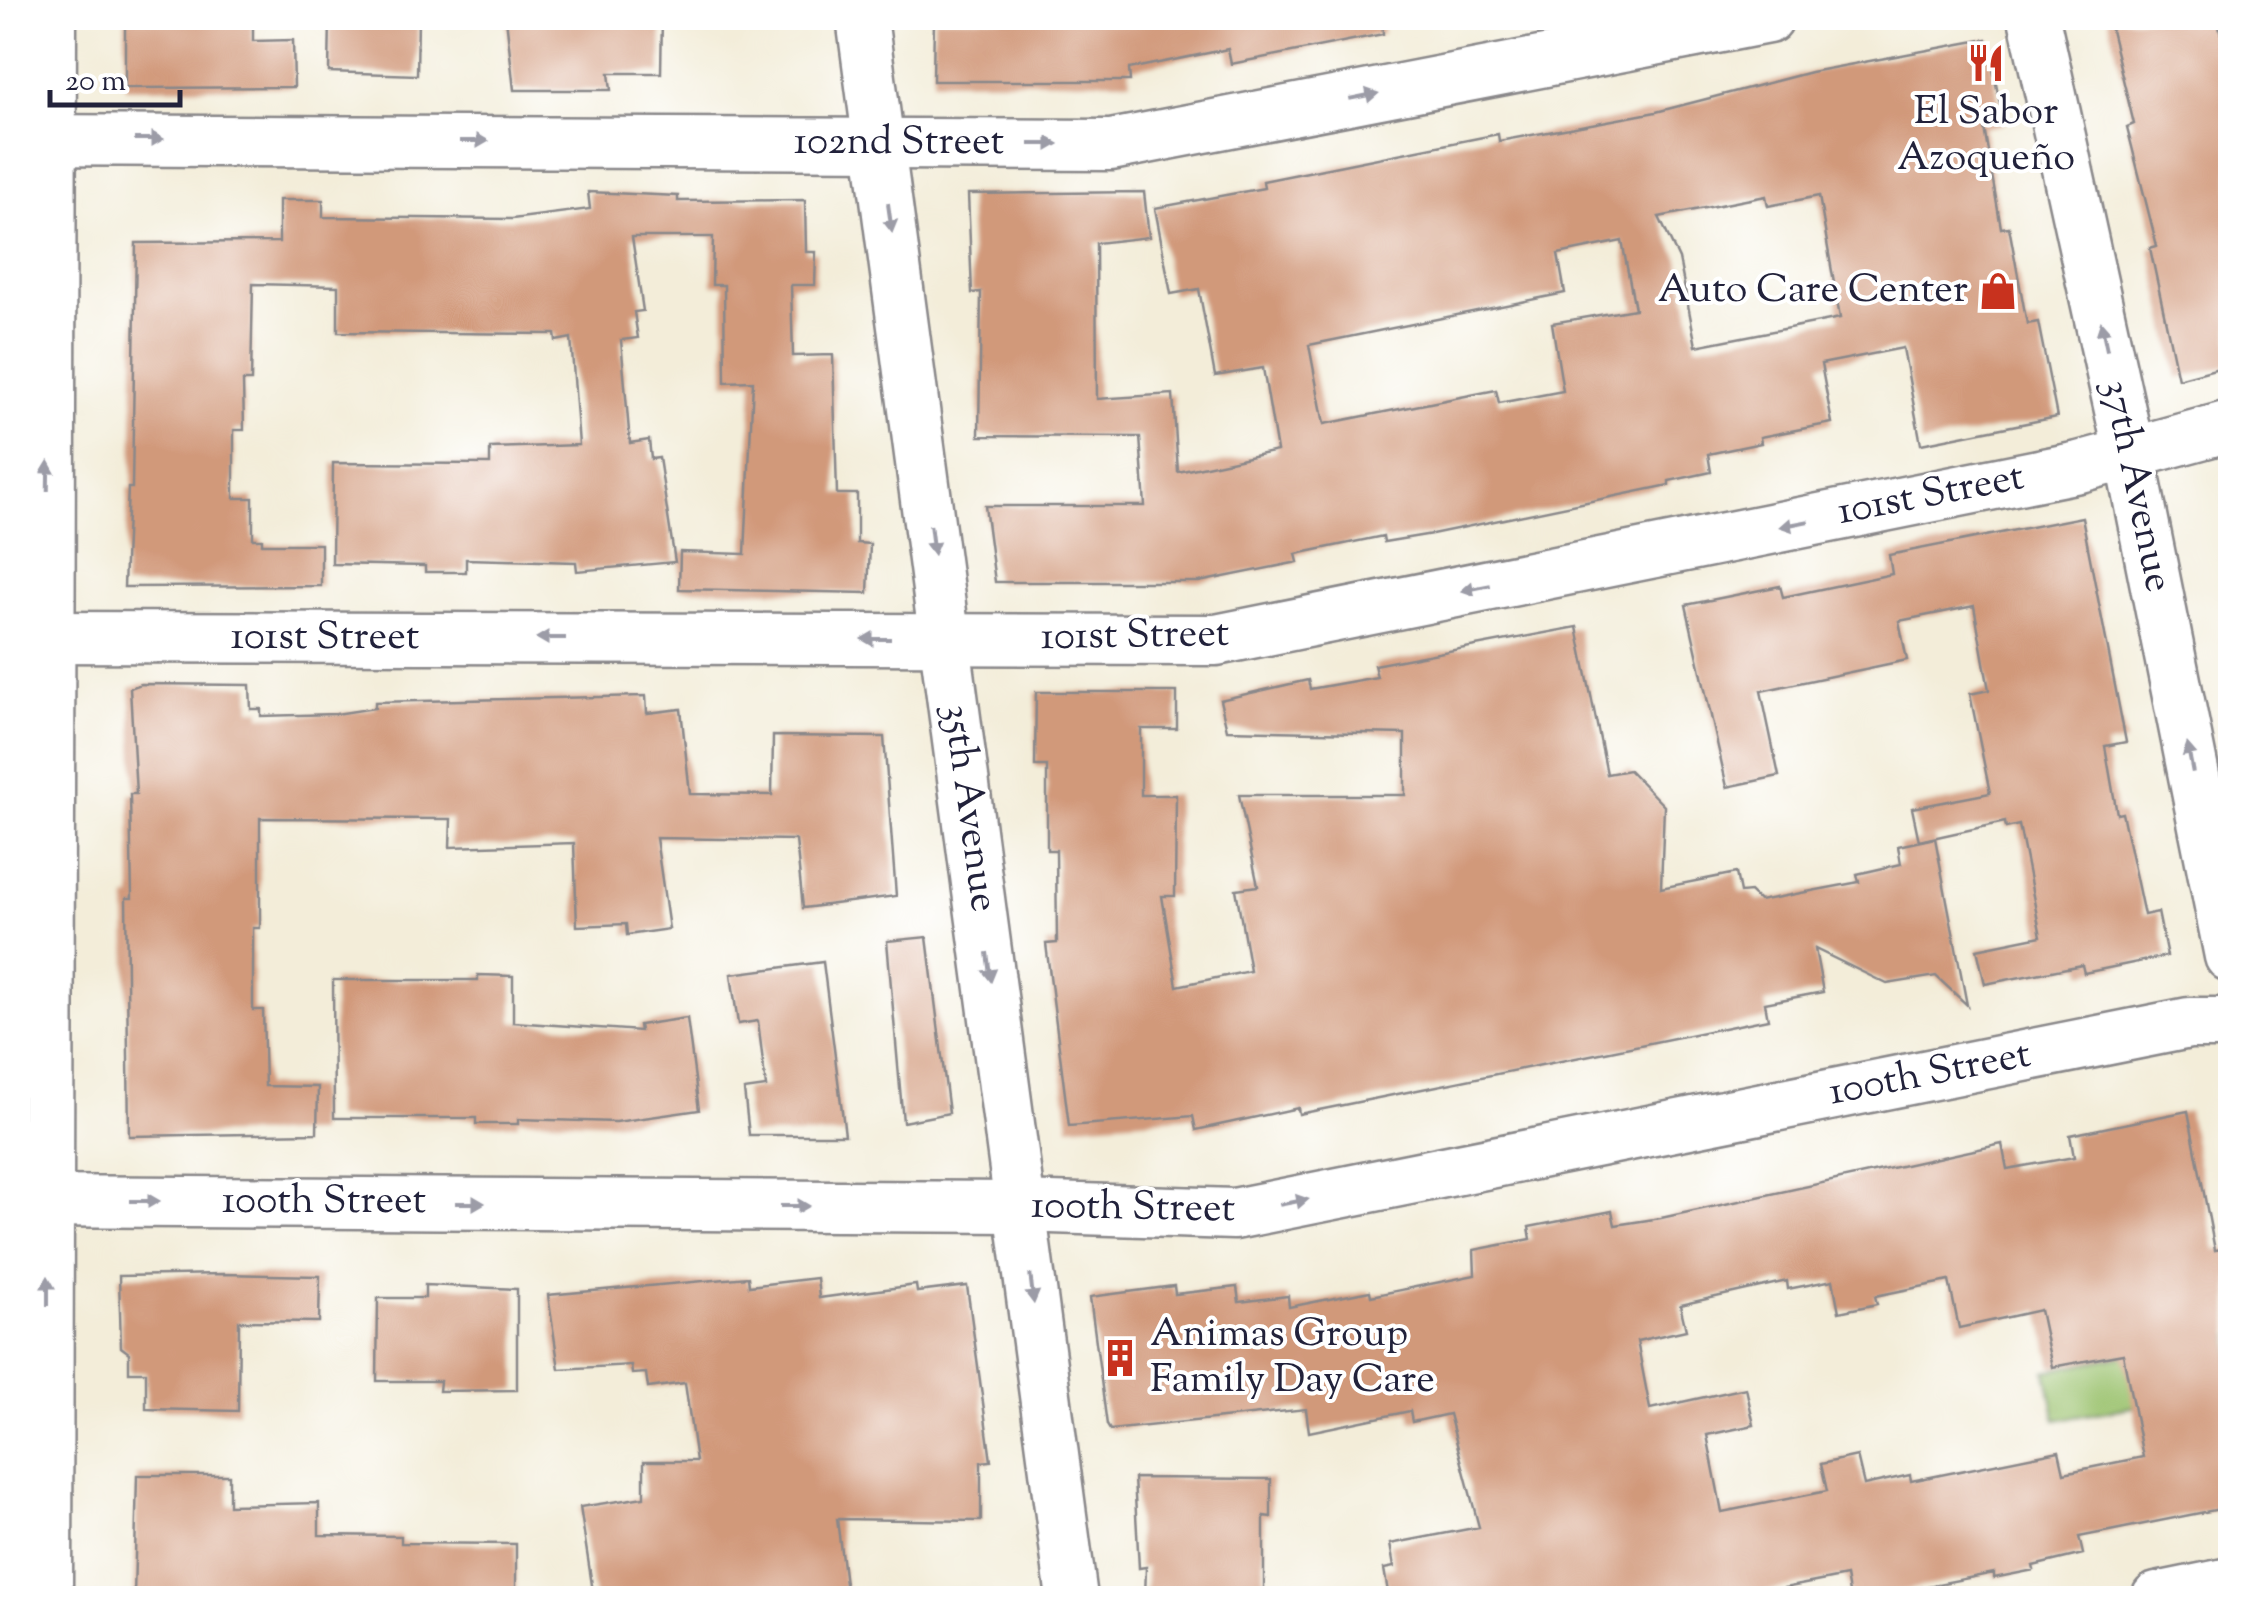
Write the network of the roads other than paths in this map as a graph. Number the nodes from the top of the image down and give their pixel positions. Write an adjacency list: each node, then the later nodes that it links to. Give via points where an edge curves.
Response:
1 (51, 18): 5 (street)
2 (862, 18): 6 (street, 35th Avenue)
3 (1768, 18): 6 (street, 102nd Street, one-way to 3, via 1111,145)
4 (2034, 18): 8 (street, 37th Avenue, one-way to 4)
5 (34, 140): 6 (street, 102nd Street, one-way to 6); 9 (street, one-way to 5)
6 (879, 143): 10 (street, 35th Avenue, one-way to 10)
7 (2230, 426): 8 (street, 101st Street)
8 (2129, 452): 10 (street, 101st Street, one-way to 10, via 1216,640); 11 (street, 37th Avenue, one-way to 8)
9 (32, 637): 10 (street, 101st Street, one-way to 9); 13 (street)
10 (945, 639): 14 (street, 35th Avenue, one-way to 14)
11 (2230, 956)
12 (2230, 1023): 14 (street, 100th Street, one-way to 12, via 1234,1214 2189,1023)
13 (33, 1201): 14 (street, 100th Street, one-way to 14); 16 (street, one-way to 13)
14 (1020, 1208): 17 (street, 35th Avenue, one-way to 17)
15 (2230, 1583): 18 (street)
16 (47, 1598)
17 (1072, 1598)
18 (2157, 1598)

